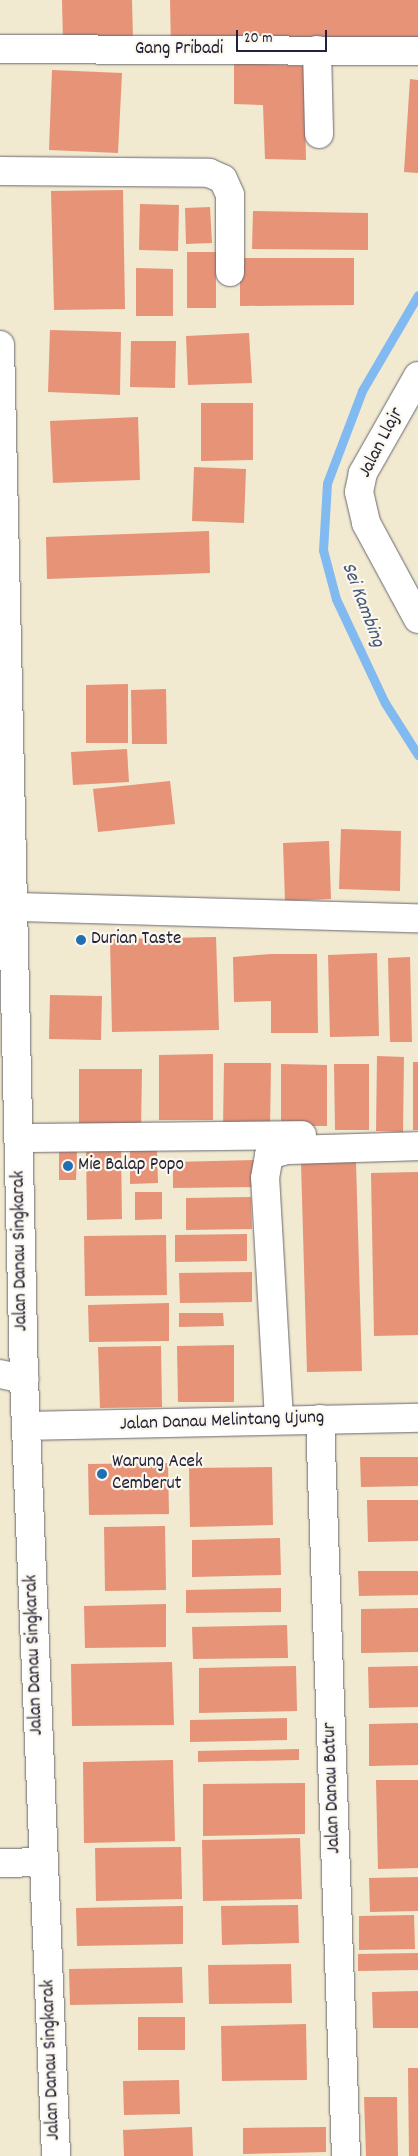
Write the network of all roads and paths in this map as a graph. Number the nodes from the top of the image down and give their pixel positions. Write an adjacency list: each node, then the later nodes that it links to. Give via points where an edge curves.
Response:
1 (0, 49): 2 (street, Gang Pribadi)
2 (317, 50): 3 (street, Gang Pribadi); 4 (street)
3 (418, 51)
4 (319, 134)
5 (0, 171): 6 (street, via 209,172 223,179 230,195)
6 (230, 272)
7 (0, 345): 9 (street, Jalan Danau Singkarak)
8 (418, 376): 10 (street, Jalan Llajr, via 362,473 359,492 366,523)
9 (0, 380): 11 (street, Jalan Danau Singkarak)
10 (418, 619)
11 (6, 794): 12 (street, Jalan Danau Singkarak)
12 (14, 907): 13 (street); 15 (street, Jalan Danau Singkarak)
13 (418, 918)
14 (0, 1054): 15 (street)
15 (17, 1080): 17 (street, Jalan Danau Singkarak)
16 (418, 1134): 17 (street)
17 (18, 1138): 19 (street, Jalan Danau Singkarak)
18 (418, 1146): 23 (street, via 287,1150 269,1155 265,1178)
19 (22, 1283): 20 (street); 21 (street, Jalan Danau Singkarak)
20 (0, 1299)
21 (12, 1377): 25 (street, Jalan Danau Singkarak)
22 (418, 1418): 24 (street, Jalan Danau Melintang Ujung)
23 (279, 1419): 24 (street, Jalan Danau Melintang Ujung); 25 (street, Jalan Danau Melintang Ujung)
24 (320, 1420): 29 (street, Jalan Danau Batur)
25 (26, 1426): 26 (street, Jalan Danau Singkarak)
26 (44, 1862): 27 (street); 28 (street, Jalan Danau Singkarak)
27 (0, 1863)
28 (56, 2156)
29 (346, 2156)

